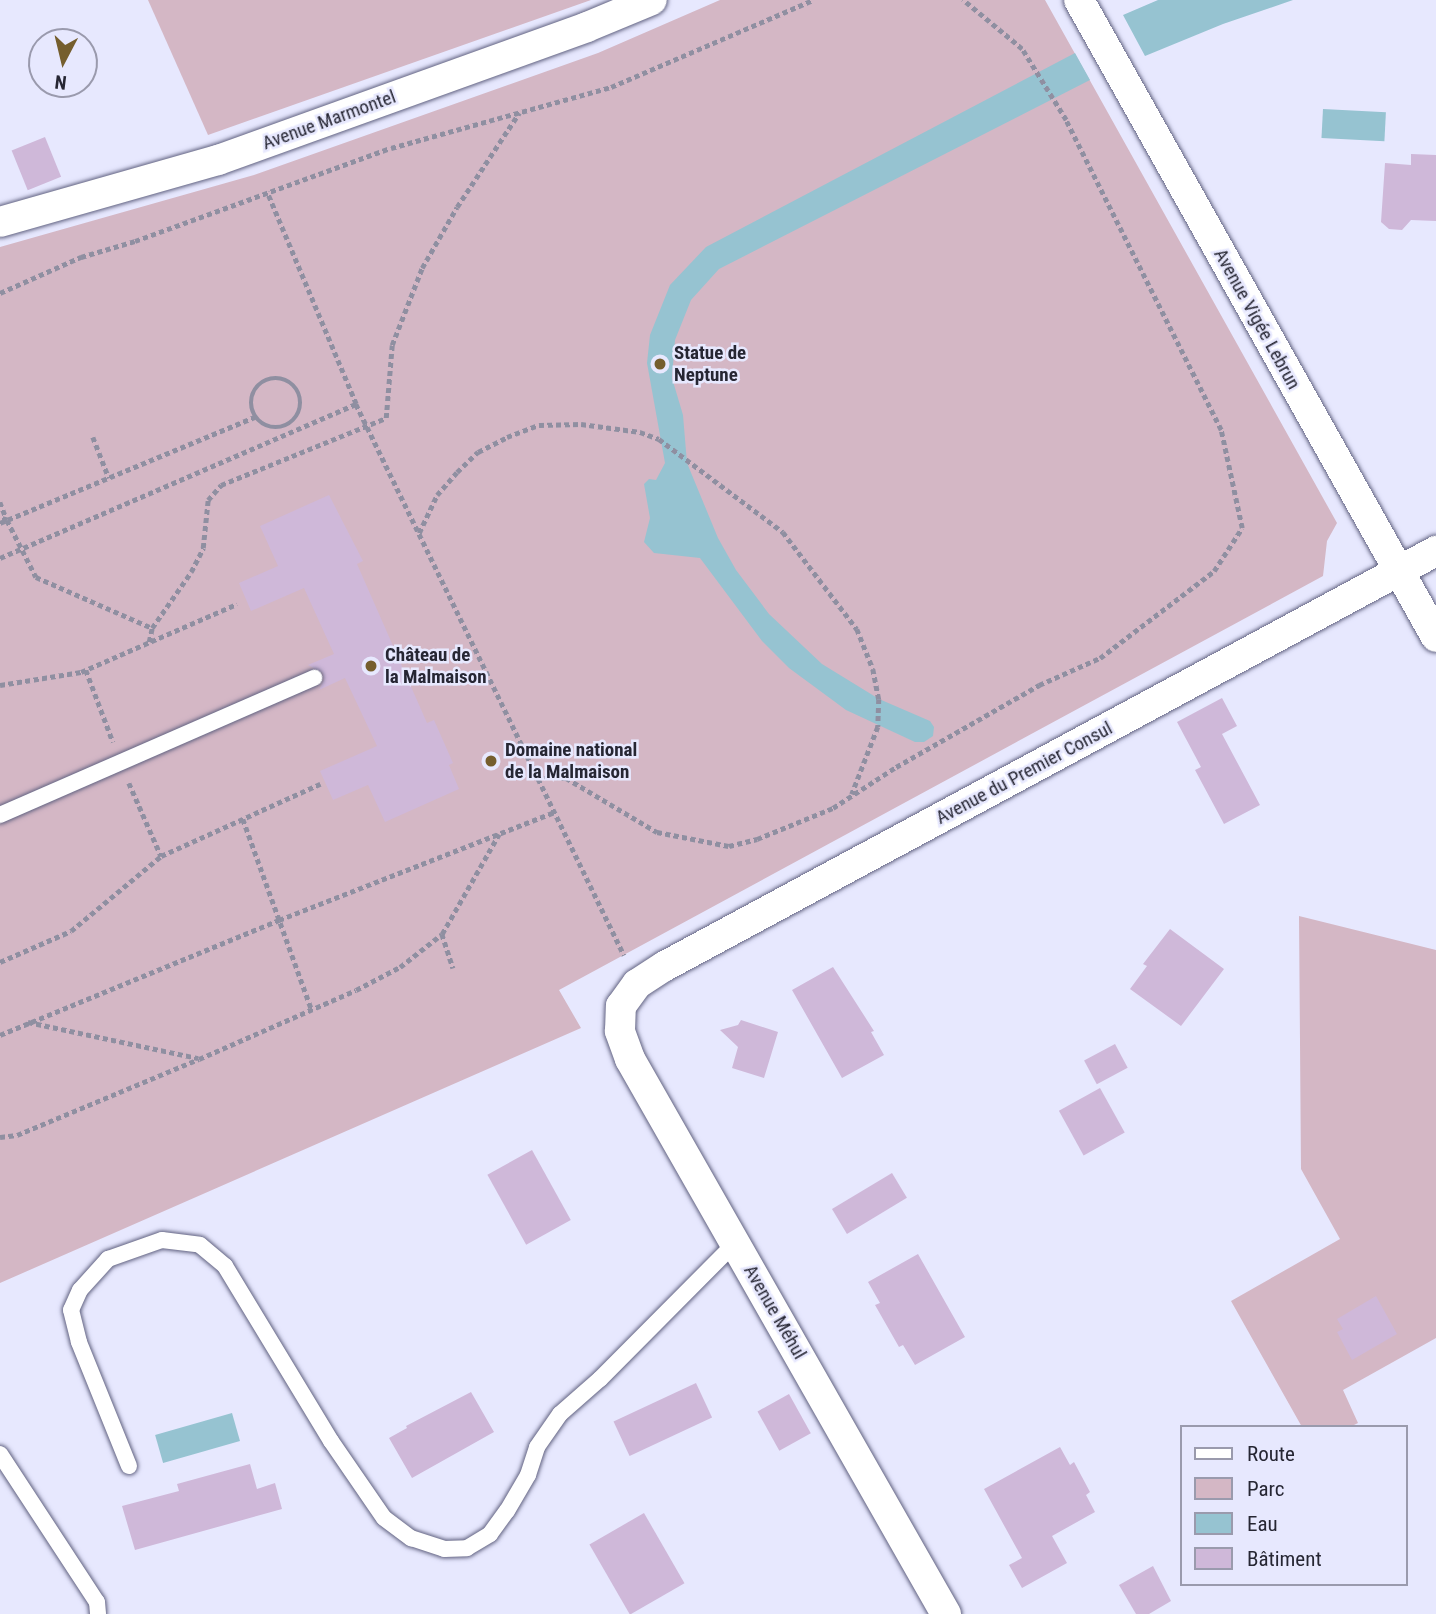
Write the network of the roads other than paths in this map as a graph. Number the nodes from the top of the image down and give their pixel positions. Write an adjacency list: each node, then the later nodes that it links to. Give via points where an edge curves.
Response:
1 (652, 0): 3 (street, Avenue Marmontel, via 218,160)
2 (1079, 0): 5 (street, Avenue Vigée Lebrun)
3 (0, 222)
4 (1436, 551): 5 (street, Avenue du Premier Consul)
5 (1399, 571): 6 (street, Avenue Vigée Lebrun); 9 (street, Avenue du Premier Consul, via 665,966 638,984)
6 (1436, 637)
7 (314, 678): 8 (lane)
8 (0, 815)
9 (621, 1006): 10 (street, Avenue Méhul, via 620,1031 631,1059)
10 (735, 1243): 12 (lane, via 560,1414 490,1535 456,1549 411,1538 384,1518 331,1441 225,1266 200,1245 162,1240 108,1259 80,1290 71,1310 79,1342); 14 (street, Avenue Méhul)
11 (0, 1454): 13 (lane, via 97,1602)
12 (130, 1466)
13 (98, 1614)
14 (946, 1614)

